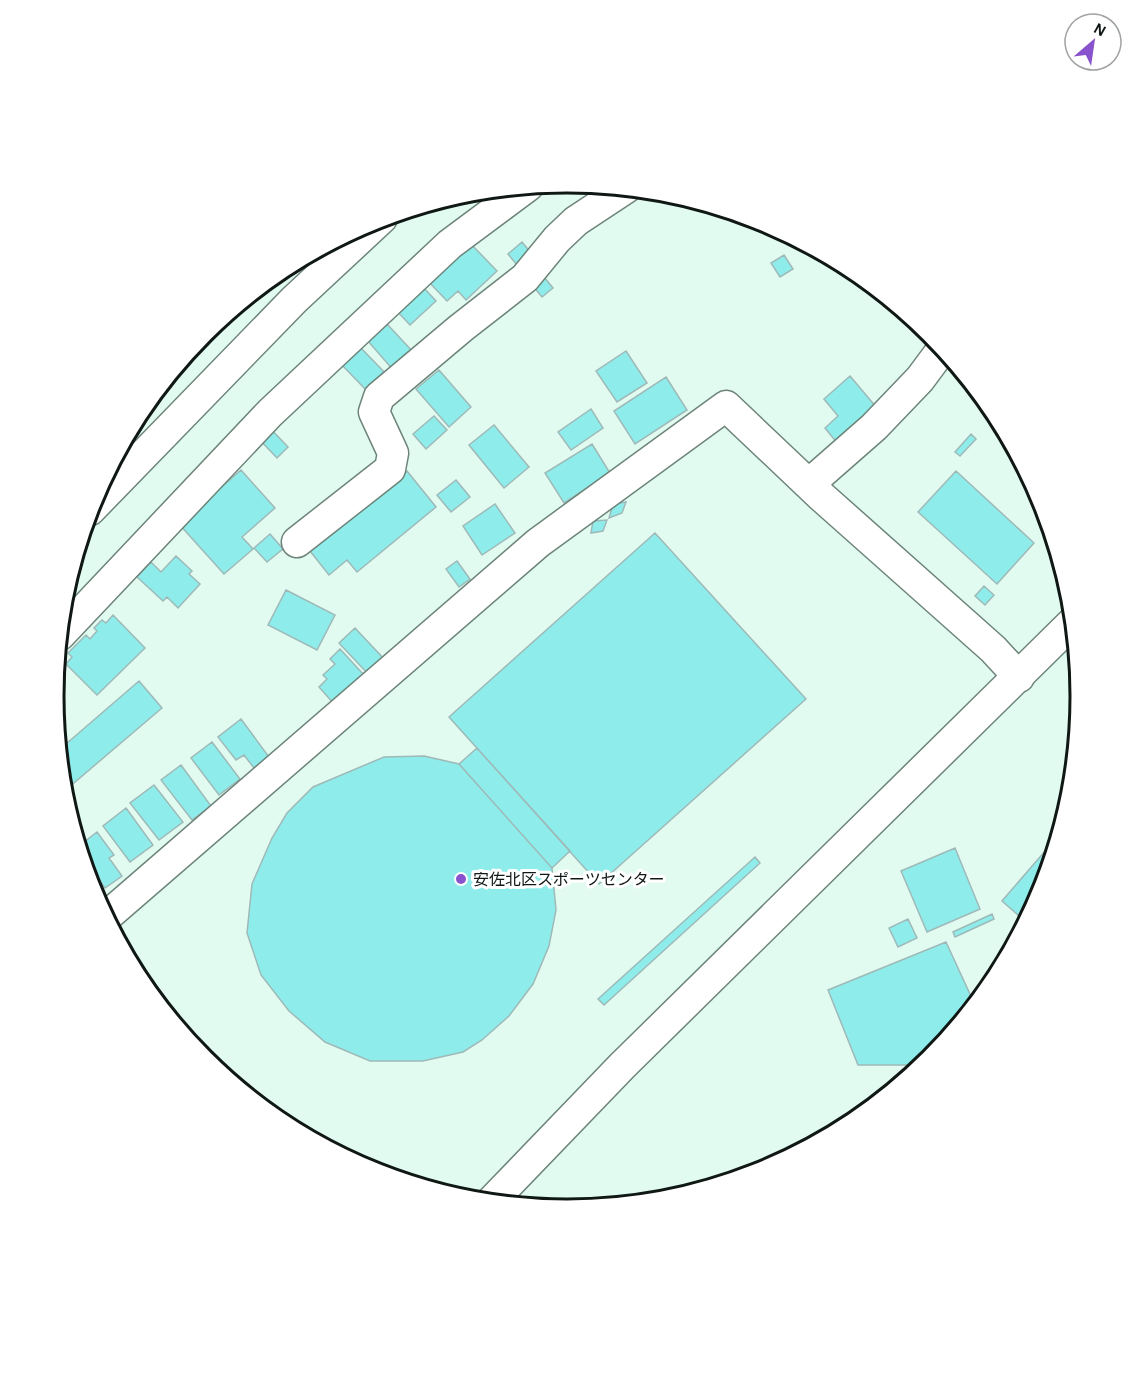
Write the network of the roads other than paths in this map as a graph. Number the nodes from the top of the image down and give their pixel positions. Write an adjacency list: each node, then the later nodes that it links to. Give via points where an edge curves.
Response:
1 (615, 195): 7 (street, via 576,221 525,278 379,397 374,412 393,453 390,469)
2 (515, 196): 8 (street, via 450,244 270,414)
3 (361, 237): 6 (street, via 294,300)
4 (938, 355): 5 (street, via 920,380 874,427)
5 (809, 484): 10 (street, via 993,649); 11 (street, via 726,406 538,543)
6 (109, 491)
7 (297, 542)
8 (70, 625)
9 (1066, 629): 10 (street)
10 (1019, 677): 12 (street, via 622,1066)
11 (113, 911)
12 (498, 1194)

